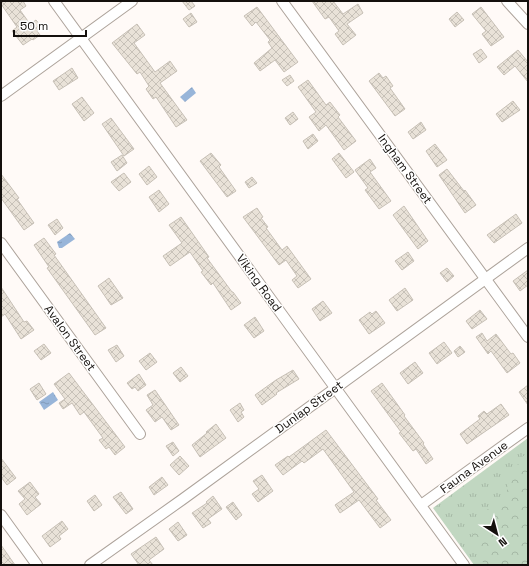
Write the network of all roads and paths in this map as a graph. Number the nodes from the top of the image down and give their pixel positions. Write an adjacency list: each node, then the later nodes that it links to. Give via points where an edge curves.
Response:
1 (54, 1): 6 (street, Viking Road)
2 (132, 1): 6 (street)
3 (282, 1): 10 (street, Ingham Street)
4 (507, 1): 5 (street)
5 (528, 24)
6 (81, 38): 7 (street); 12 (street, Viking Road)
7 (1, 96)
8 (1, 243): 14 (street, Avalon Street)
9 (528, 248): 10 (street, Dunlap Street)
10 (486, 279): 11 (street, Ingham Street); 12 (street, Dunlap Street)
11 (528, 337)
12 (335, 388): 15 (street, Viking Road); 18 (street, Dunlap Street)
13 (528, 428): 15 (street, Fauna Avenue)
14 (140, 434)
15 (421, 506): 19 (street, Viking Road)
16 (1, 515): 17 (street)
17 (37, 565)
18 (90, 565)
19 (464, 565)

